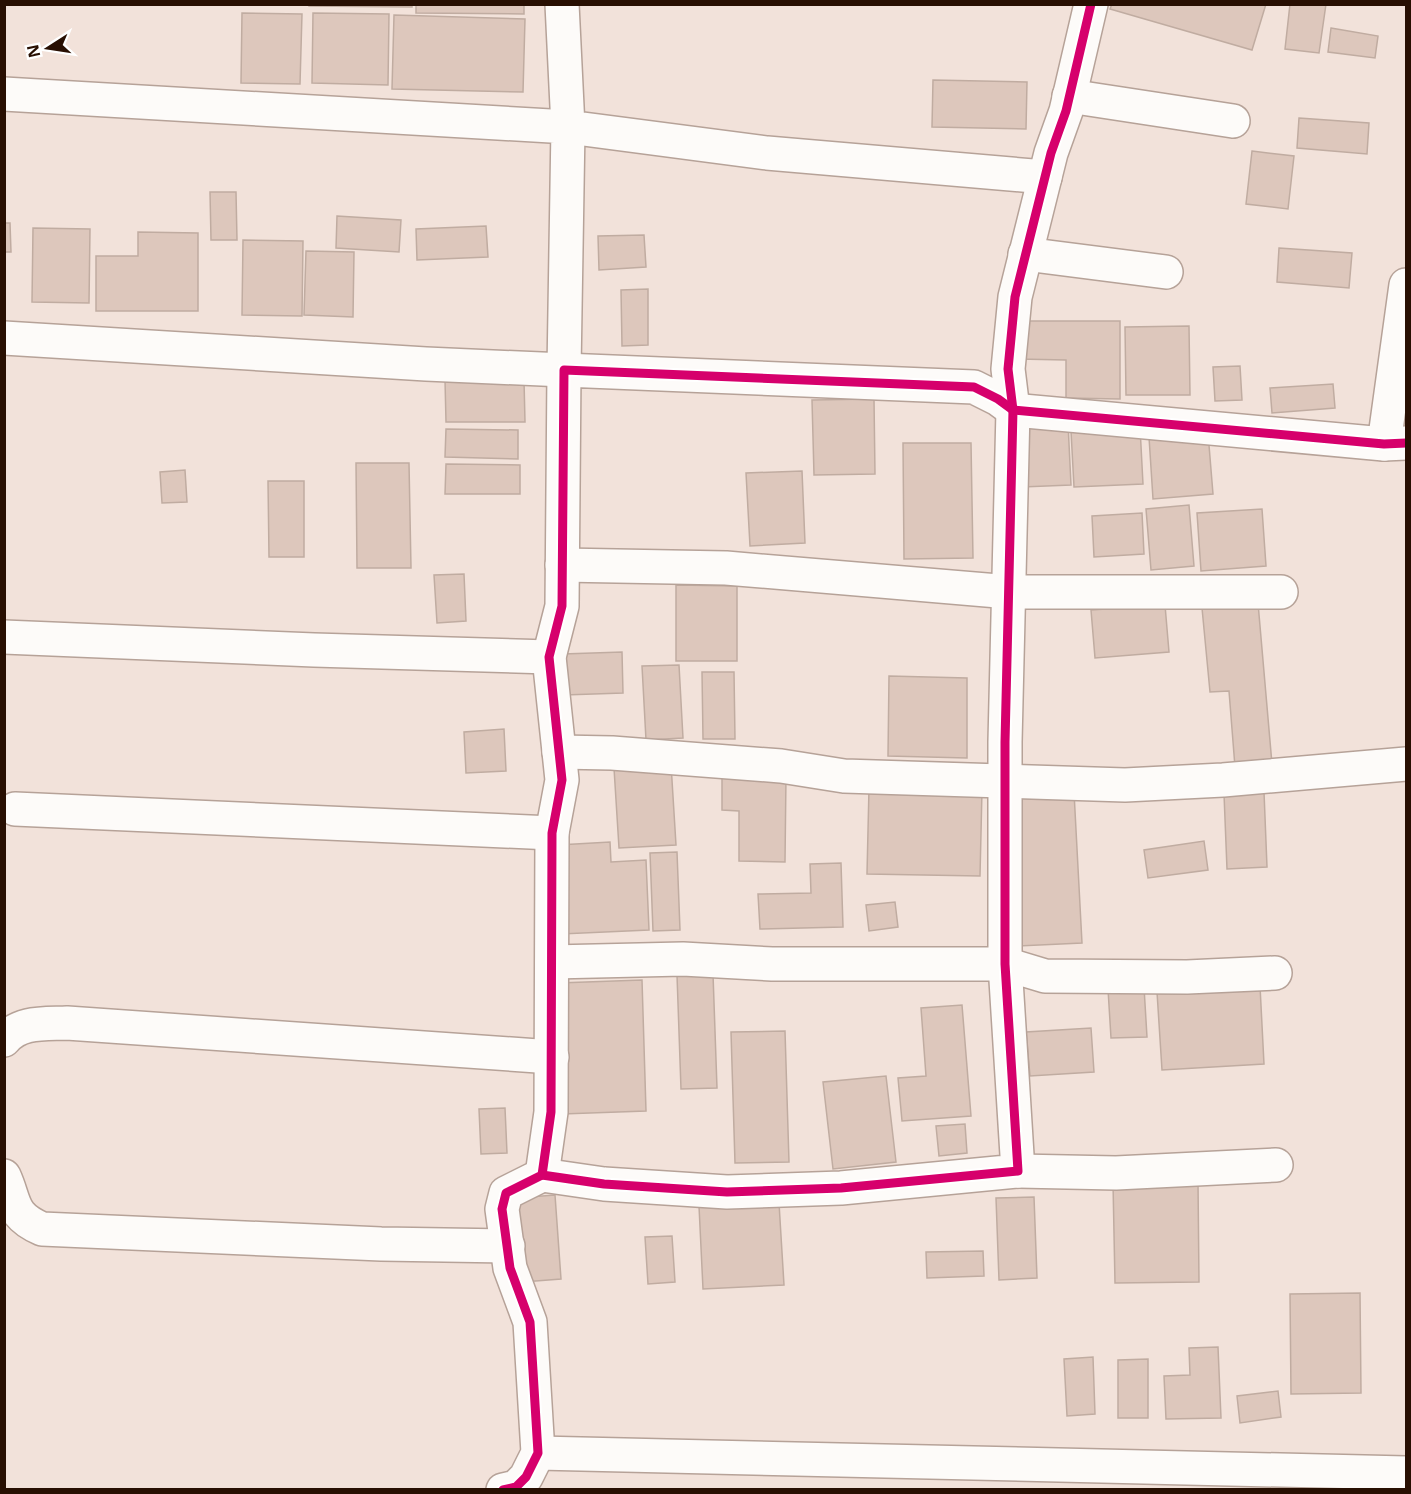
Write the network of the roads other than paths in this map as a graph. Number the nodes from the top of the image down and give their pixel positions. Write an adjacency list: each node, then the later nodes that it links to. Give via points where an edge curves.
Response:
1 (562, 4): 6 (street)
2 (1091, 4): 4 (street)
3 (4, 94): 6 (street)
4 (1069, 96): 5 (street); 7 (street)
5 (1233, 121)
6 (568, 127): 7 (street, via 767,153); 12 (street)
7 (1045, 177): 8 (street)
8 (1025, 254): 9 (street); 13 (street, via 1010,334 1008,369)
9 (1166, 272)
10 (1407, 285): 14 (street)
11 (4, 338): 12 (street)
12 (564, 370): 13 (street, via 974,387); 15 (street)
13 (1013, 410): 14 (street); 16 (street)
14 (1395, 443)
15 (562, 565): 16 (street, via 726,568); 19 (street, via 562,606)
16 (1010, 592): 17 (street); 22 (street)
17 (1281, 592)
18 (4, 637): 19 (street)
19 (549, 657): 20 (street)
20 (559, 752): 22 (street, via 781,766 844,776); 24 (street, via 562,780)
21 (1407, 764): 22 (street, via 1125,785)
22 (1005, 780): 26 (street)
23 (15, 809): 24 (street)
24 (552, 833): 25 (street)
25 (552, 962): 26 (street); 29 (street)
26 (1005, 964): 27 (street, via 1046,976); 32 (street)
27 (1275, 973)
28 (4, 1040): 29 (street, via 26,1025 67,1023)
29 (552, 1057): 33 (street, via 551,1112)
30 (1276, 1165): 32 (street, via 1116,1173)
31 (4, 1168): 34 (street)
32 (1017, 1171): 33 (street, via 841,1188 727,1192 604,1184)
33 (542, 1175): 35 (street, via 506,1193 502,1209)
34 (5, 1176): 35 (street, via 14,1207 29,1223 42,1228)
35 (508, 1246): 36 (street, via 510,1268 530,1322)
36 (538, 1453): 37 (street); 38 (street, via 526,1477 516,1487)
37 (1407, 1473)
38 (503, 1490)

